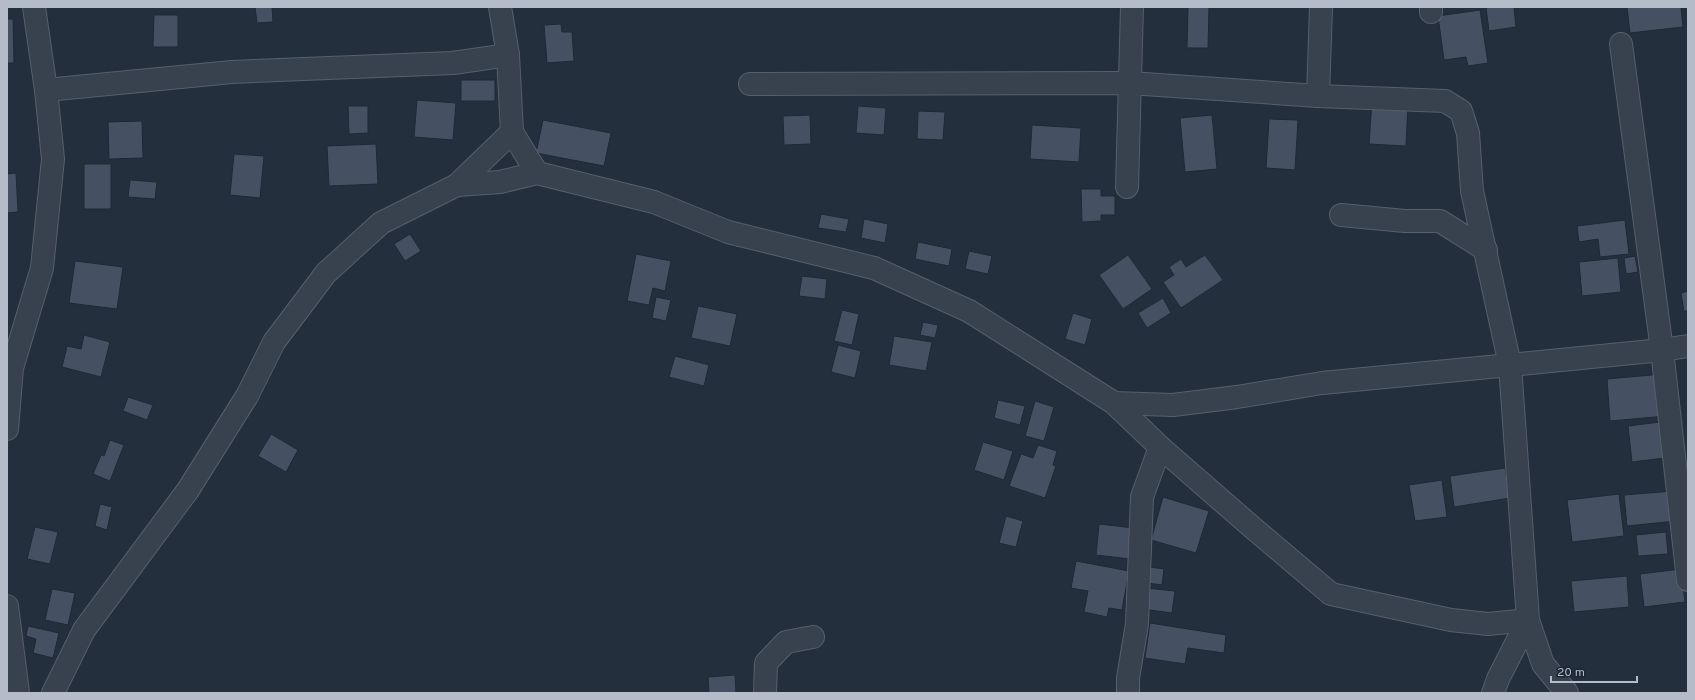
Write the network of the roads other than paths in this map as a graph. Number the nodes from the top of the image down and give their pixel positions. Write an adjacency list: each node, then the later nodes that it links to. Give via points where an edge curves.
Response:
1 (34, 7): 9 (street)
2 (500, 7): 6 (street)
3 (1132, 7): 7 (street)
4 (1321, 7): 10 (street)
5 (1621, 44): 18 (street)
6 (508, 55): 9 (street, via 453,63 232,72); 11 (street)
7 (1130, 83): 8 (street); 10 (street); 14 (street)
8 (750, 84)
9 (46, 90): 21 (street, via 53,159 42,268 12,368)
10 (1318, 96): 16 (street, via 1446,101 1460,111 1468,133 1472,191)
11 (512, 132): 12 (street); 13 (street)
12 (537, 172): 13 (street, via 500,182); 20 (street, via 654,202 728,232 874,268 969,311)
13 (457, 185): 28 (street, via 382,223 326,273 274,342 247,396 188,490 84,630)
14 (1126, 187)
15 (1341, 215): 16 (street, via 1405,221 1440,221)
16 (1486, 250): 19 (street)
17 (1688, 346): 18 (street)
18 (1662, 350): 19 (street); 23 (street)
19 (1510, 366): 20 (street, via 1322,382 1173,405); 25 (street)
20 (1114, 403): 22 (street)
21 (7, 429)
22 (1160, 447): 25 (street, via 1331,594 1451,620 1488,624); 30 (street, via 1142,497 1136,624)
23 (1688, 580)
24 (7, 606): 27 (street)
25 (1528, 620): 31 (street); 32 (street, via 1543,664)
26 (813, 637): 29 (street, via 786,642 766,663)
27 (18, 693)
28 (53, 693)
29 (764, 693)
30 (1128, 693)
31 (1493, 693)
32 (1567, 693)

